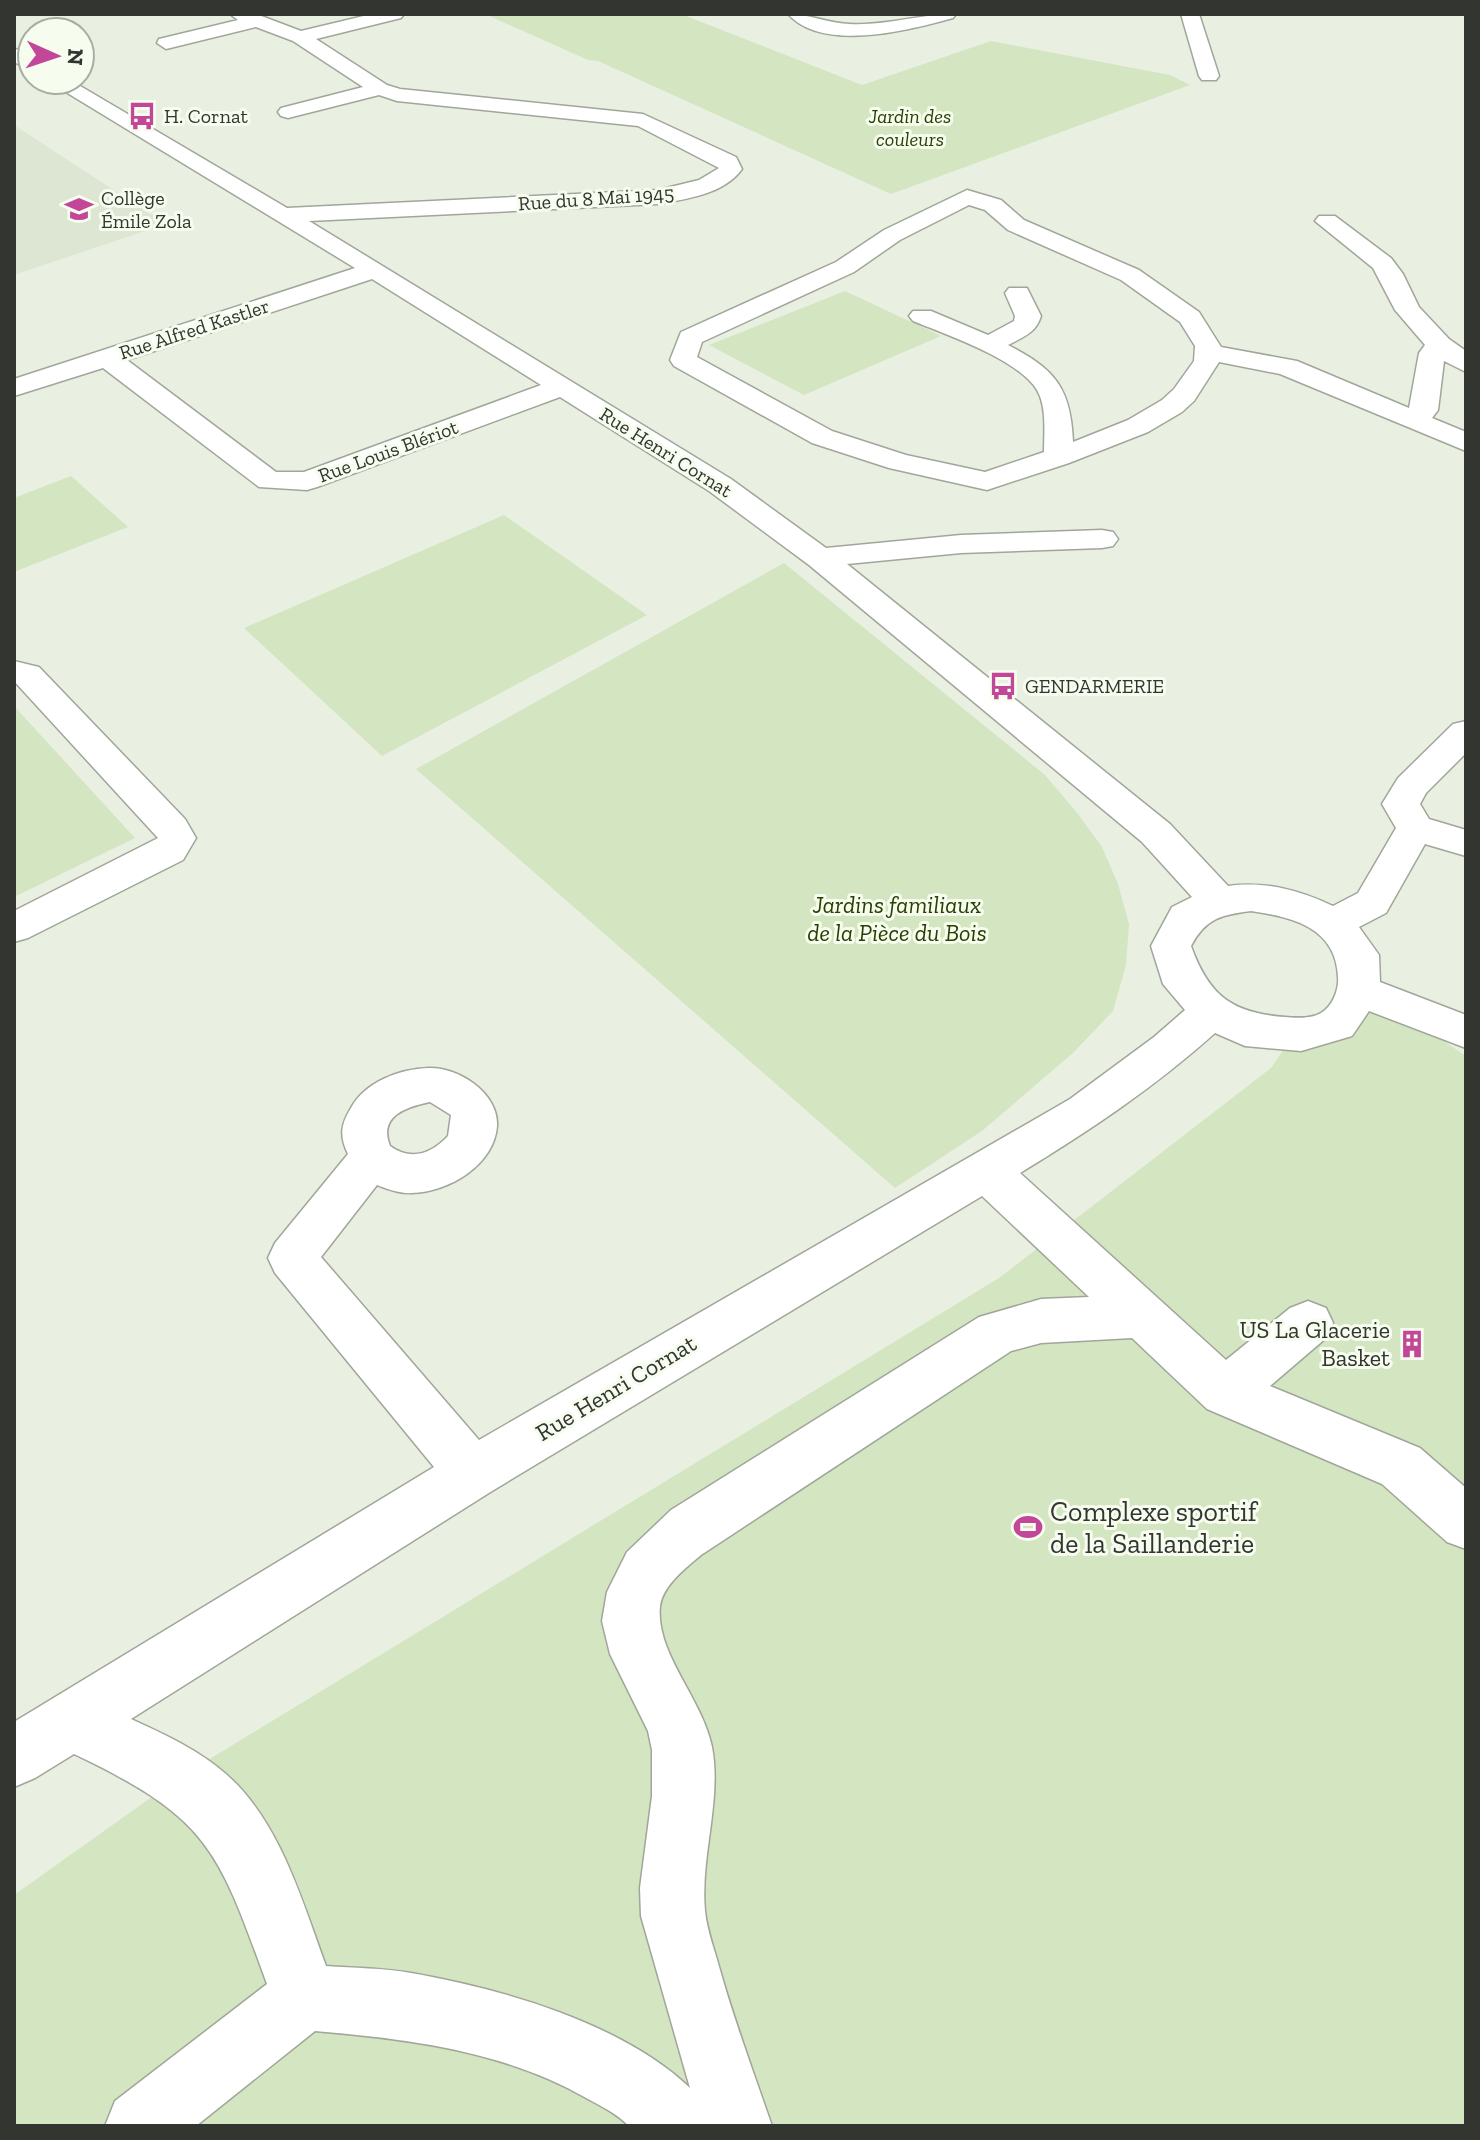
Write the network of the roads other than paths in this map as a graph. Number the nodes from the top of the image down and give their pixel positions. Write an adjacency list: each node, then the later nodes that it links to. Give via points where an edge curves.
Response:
1 (395, 14): 6 (street)
2 (797, 14): 3 (street, via 821,25 867,30)
3 (947, 14)
4 (1190, 14): 8 (street)
5 (248, 18): 6 (street, Rue du 8 Mai 1945); 7 (street, Rue du 8 Mai 1945)
6 (300, 37): 9 (street, Rue du 8 Mai 1945)
7 (166, 43)
8 (1209, 76)
9 (380, 89): 11 (street, Rue du 8 Mai 1945); 12 (street, Rue du 8 Mai 1945, via 416,99 643,120 728,162 731,169 708,183 658,197)
10 (83, 96): 12 (street, Rue Henri Cornat)
11 (288, 112)
12 (280, 215): 14 (street, Rue Henri Cornat)
13 (1327, 221): 18 (street, via 1382,263 1408,310)
14 (375, 270): 20 (street, Rue Alfred Kastler); 22 (street, Rue Henri Cornat)
15 (1018, 293): 17 (street, via 1028,316 1025,325)
16 (922, 316): 17 (street)
17 (988, 345): 26 (street, via 1050,388)
18 (1440, 345): 21 (street); 24 (street, via 1432,353 1424,410)
19 (1207, 352): 24 (street, via 1287,367); 26 (street, via 1198,377 1172,406 1138,426); 27 (street, via 1190,317 1149,287 1016,225 993,205 967,197 892,235 845,267 690,338 683,360 822,437 899,462)
20 (106, 357): 22 (street, Rue Louis Blériot, via 269,481 289,483 307,481); 23 (street, Rue Alfred Kastler)
21 (1466, 364)
22 (562, 387): 30 (street, Rue Henri Cornat, via 720,485)
23 (14, 388)
24 (1413, 419): 25 (street)
25 (1466, 442)
26 (1059, 457): 27 (street)
27 (987, 481): 29 (street)
28 (1102, 539): 29 (street)
29 (1001, 541): 30 (street)
30 (820, 558): 35 (street, Rue Henri Cornat, via 1119,800)
31 (14, 671): 37 (street, via 27,674 177,838 169,851)
32 (1466, 732): 33 (street, via 1411,786 1401,804)
33 (1415, 828): 34 (street); 36 (street, via 1372,903)
34 (1466, 843)
35 (1219, 901): 36 (street, via 1251,897 1292,903); 39 (street, via 1186,917 1171,946 1184,984)
36 (1334, 923): 38 (street, via 1358,955)
37 (14, 928)
38 (1360, 991): 39 (street, via 1337,1025 1301,1035 1245,1030); 40 (street)
39 (1212, 1011): 42 (street, Rue Henri Cornat, via 1086,1111)
40 (1466, 1032)
41 (371, 1158): 46 (street, via 292,1258)
42 (985, 1170): 43 (street); 46 (street, Rue Henri Cornat)
43 (1140, 1316): 45 (street); 53 (street, via 1041,1321 997,1333 691,1529 663,1551 642,1578 632,1604 633,1636 677,1728 683,1764 672,1910 701,2025)
44 (1308, 1323): 45 (street)
45 (1225, 1392): 47 (street, via 1401,1466)
46 (473, 1473): 48 (street, Rue Henri Cornat)
47 (1466, 1523)
48 (71, 1722): 49 (street, Rue Henri Cornat); 50 (street, via 180,1777 218,1809 251,1860)
49 (14, 1757)
50 (305, 1997): 51 (street); 52 (street, via 410,2006 574,2053 645,2093)
51 (140, 2126)
52 (679, 2126)
53 (737, 2126)

